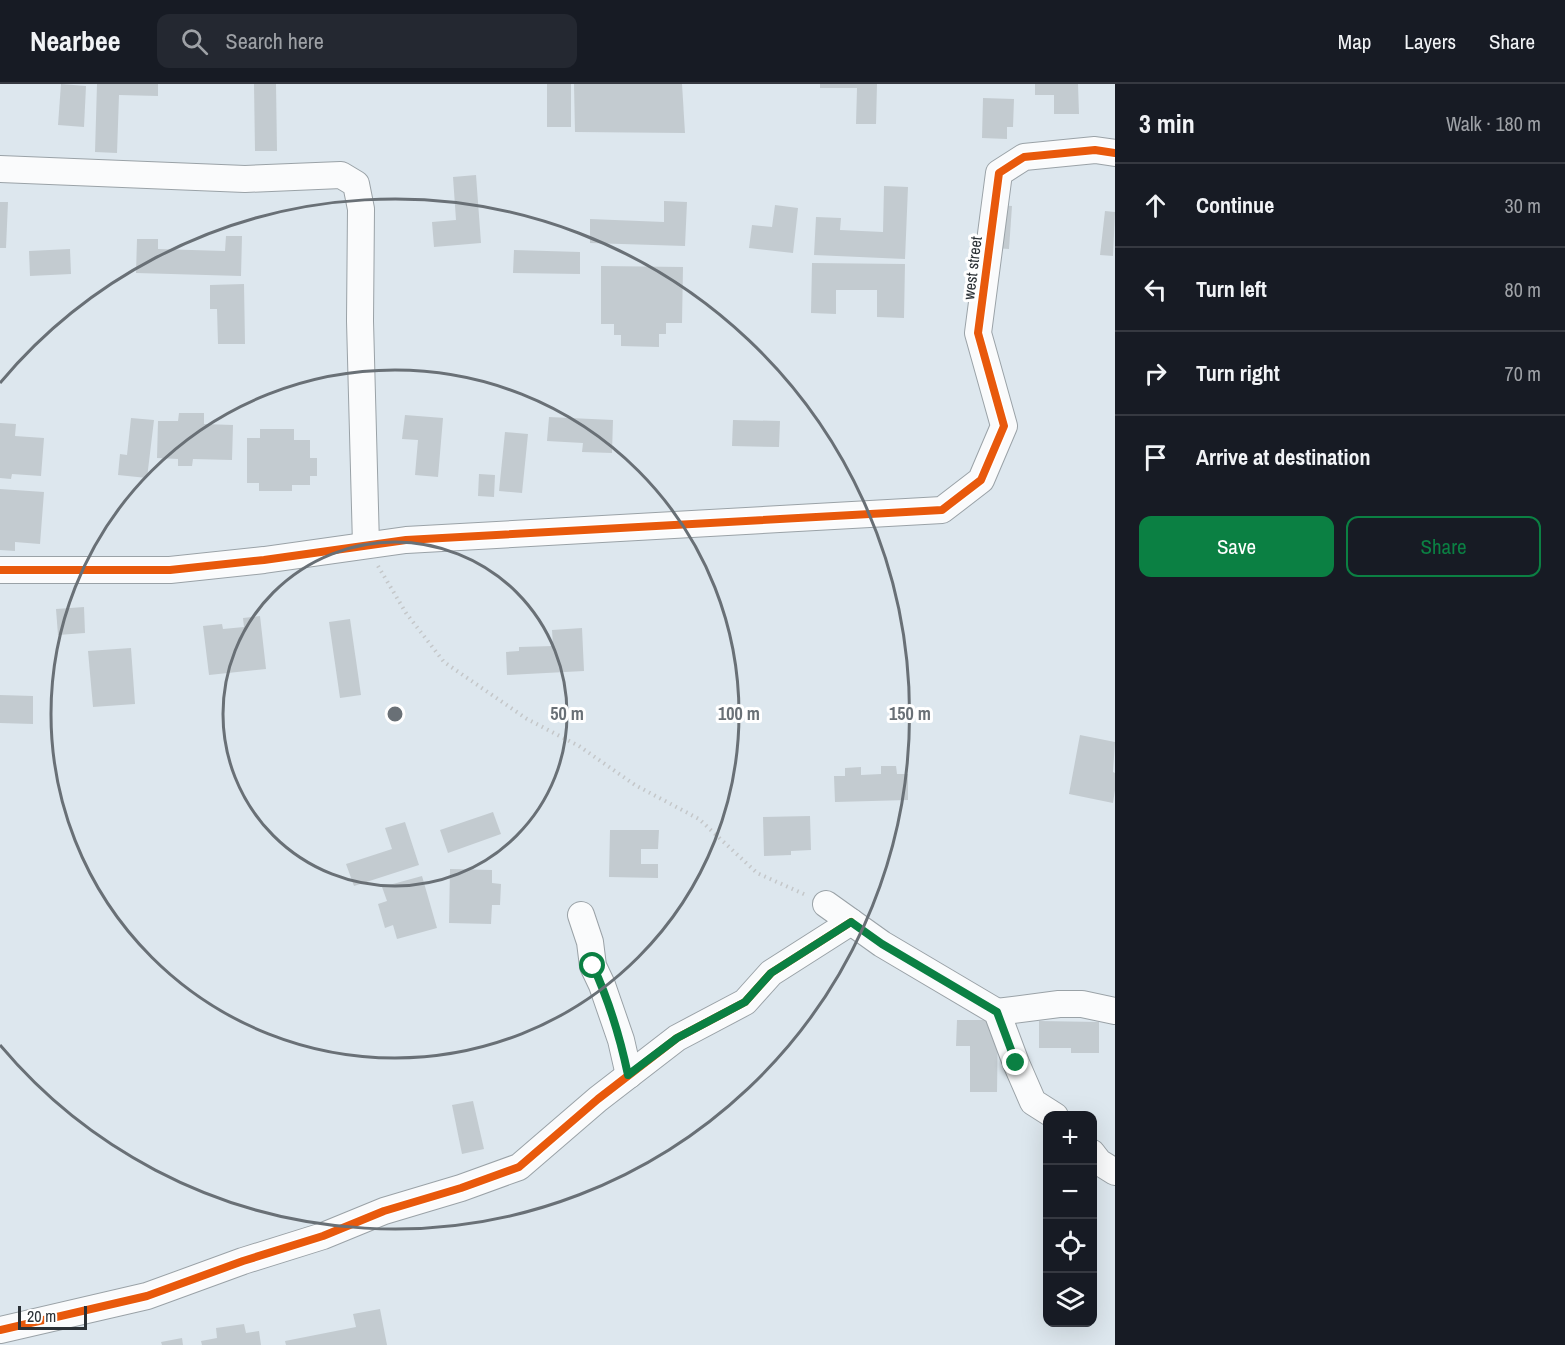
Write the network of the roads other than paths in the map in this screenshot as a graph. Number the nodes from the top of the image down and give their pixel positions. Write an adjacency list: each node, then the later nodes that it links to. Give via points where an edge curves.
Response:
1 (1115, 153): 3 (street, west street, via 1095,150 1024,157 999,173 978,333 1004,426 981,480 942,510)
2 (0, 169): 3 (street, via 245,179 341,175 356,184 361,209)
3 (366, 545): 4 (street, via 170,570)
4 (0, 570)
5 (826, 904): 7 (street)
6 (581, 915): 10 (street, via 593,966 621,1040)
7 (851, 922): 9 (street); 10 (street, via 771,973 745,1002 677,1038)
8 (1115, 1011): 9 (street, via 1059,1004)
9 (997, 1012): 11 (street, via 1033,1102)
10 (628, 1075): 14 (street, via 519,1167 147,1296)
11 (1047, 1111)
12 (1097, 1159): 13 (street)
13 (1115, 1172)
14 (0, 1330)

